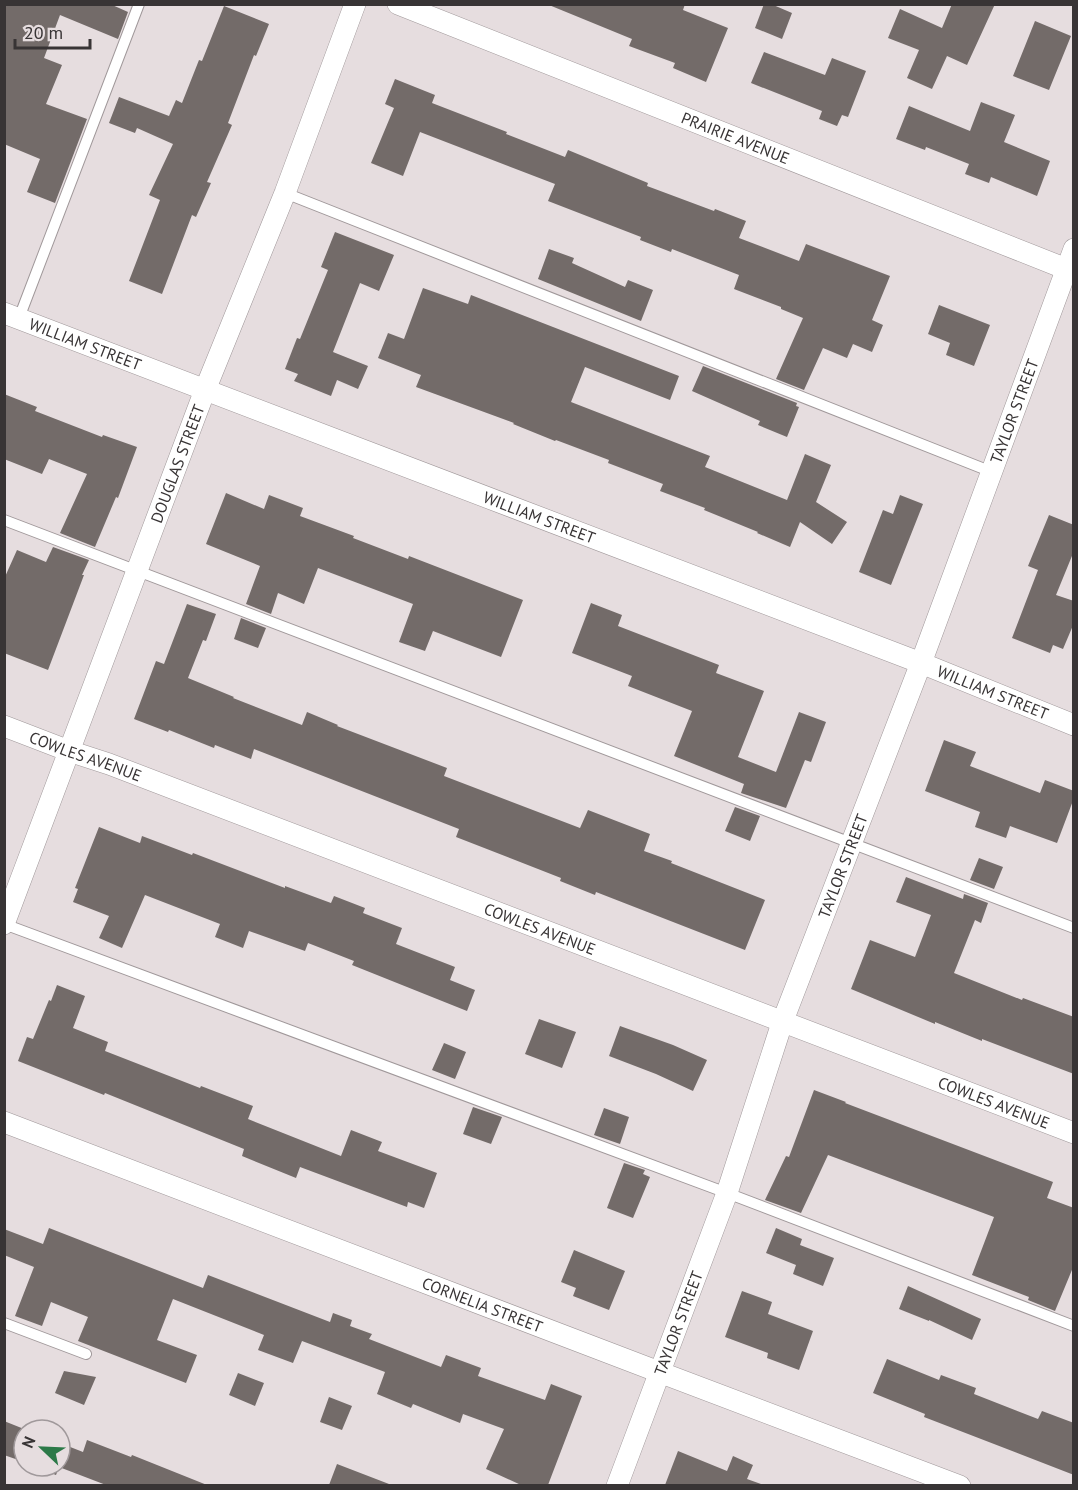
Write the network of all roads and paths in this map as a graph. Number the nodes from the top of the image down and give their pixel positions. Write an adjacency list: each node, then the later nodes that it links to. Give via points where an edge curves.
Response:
1 (139, 4): 6 (lane)
2 (355, 4): 4 (street, DOUGLAS STREET)
3 (398, 4): 5 (street, PRAIRIE AVENUE)
4 (285, 193): 7 (street, DOUGLAS STREET); 8 (lane)
5 (1071, 263): 8 (street, TAYLOR STREET)
6 (12, 315): 7 (street, WILLIAM STREET)
7 (205, 390): 10 (street, DOUGLAS STREET); 11 (street, WILLIAM STREET)
8 (992, 472): 11 (street, TAYLOR STREET)
9 (4, 520): 10 (lane)
10 (137, 571): 14 (street, DOUGLAS STREET); 15 (lane)
11 (921, 663): 12 (street, WILLIAM STREET); 15 (street, TAYLOR STREET)
12 (1074, 725)
13 (4, 726): 14 (street, COWLES AVENUE)
14 (69, 751): 16 (street, DOUGLAS STREET); 18 (street, COWLES AVENUE)
15 (852, 844): 17 (lane); 18 (street, TAYLOR STREET)
16 (4, 924): 21 (lane)
17 (1074, 928)
18 (782, 1023): 20 (street, COWLES AVENUE); 21 (street, TAYLOR STREET)
19 (4, 1122): 25 (street, CORNELIA STREET)
20 (1074, 1133)
21 (727, 1193): 23 (lane); 25 (street, TAYLOR STREET)
22 (4, 1323): 24 (lane)
23 (1074, 1326)
24 (87, 1354)
25 (659, 1372): 26 (street, TAYLOR STREET); 27 (street, CORNELIA STREET)
26 (617, 1485)
27 (960, 1485)

